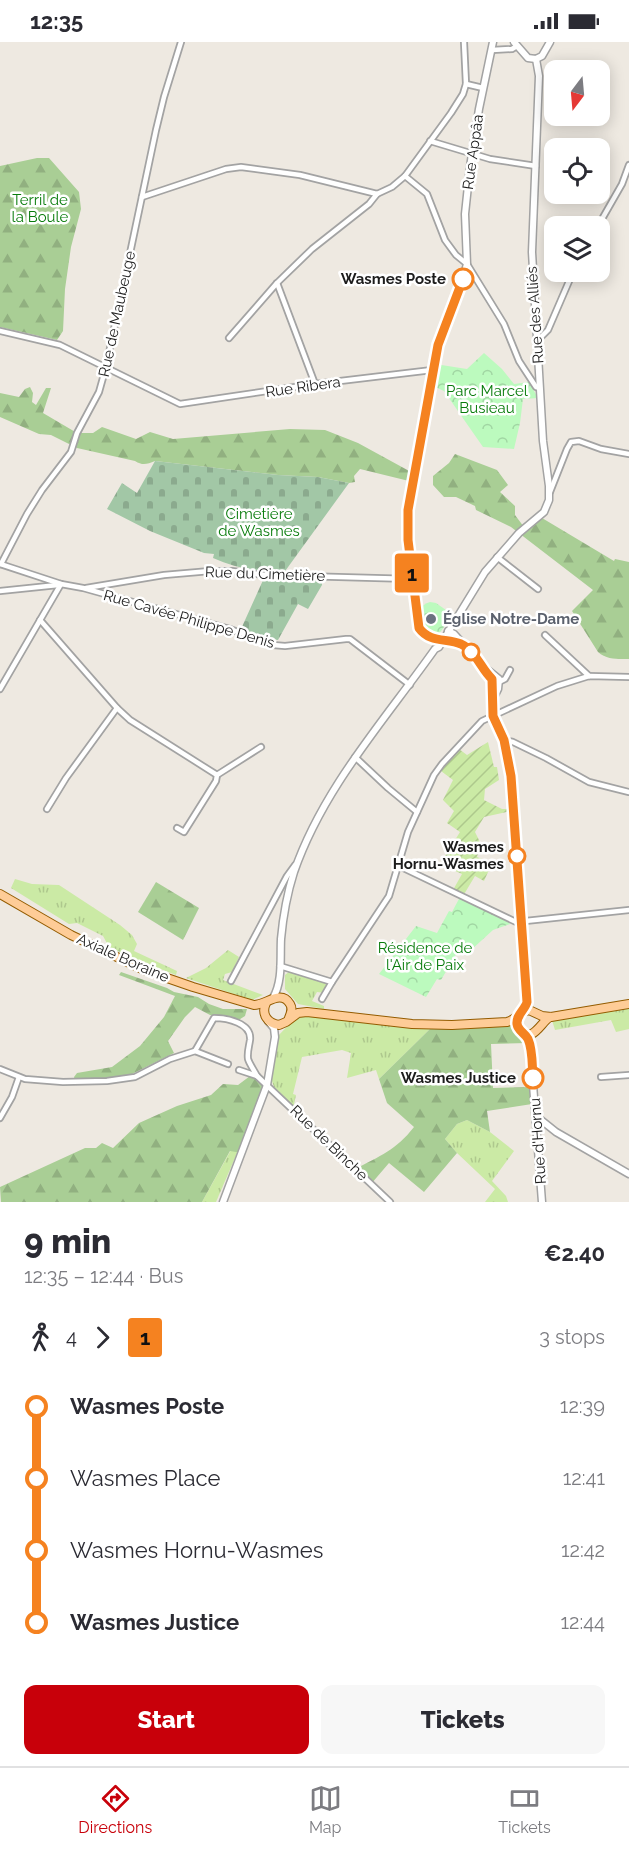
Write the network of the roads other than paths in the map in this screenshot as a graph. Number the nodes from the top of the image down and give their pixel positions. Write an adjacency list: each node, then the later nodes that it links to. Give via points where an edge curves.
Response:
1 (181, 42): 15 (street, Rue de Maubeuge, via 164,97)
2 (464, 42): 7 (street)
3 (550, 42): 6 (street)
4 (516, 44): 5 (street, via 512,49); 6 (street, via 529,58)
5 (493, 46): 8 (street, Rue Appâa)
6 (536, 59): 12 (street, Rue des Alliés)
7 (466, 84): 8 (street); 9 (street, via 457,104)
8 (483, 88): 10 (street, Rue Appâa)
9 (430, 141): 10 (street); 13 (street)
10 (473, 153): 12 (street); 19 (street, Rue Appâa, via 465,214)
11 (629, 165): 16 (street)
12 (536, 166): 24 (street, Rue des Alliés, via 532,256)
13 (405, 176): 14 (street); 19 (street, via 427,194 445,240)
14 (377, 194): 15 (street, via 300,175 241,167); 18 (street)
15 (142, 197): 25 (street, Rue de Maubeuge)
16 (603, 216)
17 (310, 243): 18 (street)
18 (312, 249): 21 (street)
19 (467, 264): 26 (street, Rue Appâa); 28 (street, via 504,324 519,361)
20 (569, 282): 24 (street, via 548,330)
21 (277, 283): 23 (street); 27 (street)
22 (0, 331): 25 (street, via 60,345)
23 (228, 338)
24 (537, 339): 28 (street, Rue des Alliés)
25 (106, 367): 27 (street, Rue Ribera, via 180,404); 32 (street, Rue de Maubeuge, via 99,392 67,459 42,490)
26 (432, 370): 27 (street, Rue Ribera); 33 (street, Rue Appâa, via 408,510)
27 (315, 384)
28 (540, 388): 30 (street, Rue des Alliés)
29 (629, 454): 30 (street, via 571,442)
30 (549, 494): 31 (street, via 544,512)
31 (497, 557): 36 (street); 39 (street)
32 (1, 564): 34 (street)
33 (412, 579): 35 (street, Rue du Cimetière, via 210,571); 41 (street, Rue Appâa, via 419,628 428,637)
34 (61, 584): 35 (street, Rue Cavée Philippe Denis); 37 (street); 38 (street)
35 (83, 588): 45 (street, Rue Cavée Philippe Denis, via 273,645 350,639)
36 (538, 589)
37 (0, 591)
38 (40, 620): 46 (street); 47 (street)
39 (448, 631): 41 (street); 42 (street)
40 (545, 635): 43 (street)
41 (439, 640): 42 (street); 45 (street)
42 (464, 646): 48 (street, via 496,680 491,696)
43 (589, 676): 44 (street); 48 (street, via 557,686)
44 (629, 677)
45 (410, 685): 51 (street)
46 (0, 689)
47 (117, 708): 52 (street); 54 (street)
48 (493, 716): 49 (street); 55 (street, via 482,721 442,764)
49 (504, 740): 53 (street, via 589,782); 61 (street, via 511,776)
50 (261, 747): 52 (street)
51 (355, 757): 55 (street); 57 (street, via 317,818)
52 (216, 774): 56 (street, via 216,781 184,832)
53 (629, 792)
54 (47, 809)
55 (417, 812): 58 (street)
56 (177, 828)
57 (298, 860): 62 (street, via 285,905); 63 (street)
58 (399, 866): 61 (street); 64 (street, via 383,906)
59 (0, 894): 71 (main road, Axiale Boraine, via 71,935 136,966)
60 (629, 910): 61 (street)
61 (521, 922): 69 (street)
62 (280, 966): 64 (street); 65 (street)
63 (231, 981)
64 (332, 982): 66 (street)
65 (279, 987): 67 (street); 68 (street)
66 (322, 999)
67 (270, 1000): 68 (main road, Axiale Boraine, via 278,997); 71 (main road, Axiale Boraine); 76 (main road)
68 (288, 1002): 72 (main road, Axiale Boraine); 77 (main road, via 292,1011)
69 (527, 1002): 73 (street); 74 (street)
70 (629, 1004): 75 (main road)
71 (254, 1005): 76 (main road, Axiale Boraine)
72 (306, 1012): 77 (main road); 78 (main road, via 412,1024)
73 (536, 1012): 74 (main road); 75 (main road); 80 (main road, via 541,1020)
74 (521, 1014): 78 (main road); 79 (main road, via 517,1024)
75 (551, 1017): 80 (main road)
76 (266, 1018): 77 (main road, via 279,1025); 81 (street)
77 (288, 1020): 81 (street)
78 (507, 1022): 79 (main road)
79 (521, 1030): 80 (main road, via 529,1034); 82 (street)
80 (538, 1030): 82 (street)
81 (275, 1036): 93 (street)
82 (530, 1045): 94 (street, Rue d'Hornu)
83 (195, 1051): 84 (street); 89 (street, via 214,1018 242,1025 247,1028 249,1061); 91 (street, via 117,1081 63,1082)
84 (228, 1064)
85 (0, 1069): 87 (street)
86 (239, 1070): 89 (street)
87 (6, 1072): 88 (street); 91 (street)
88 (0, 1076)
89 (257, 1076): 93 (street, Rue de Binche)
90 (629, 1076): 92 (street)
91 (19, 1077): 95 (street)
92 (601, 1077)
93 (267, 1085): 99 (street); 100 (street, Rue de Binche)
94 (536, 1116): 96 (street, Rue d'Hornu); 97 (street)
95 (0, 1119)
96 (537, 1126): 97 (street); 101 (street, Rue d'Hornu)
97 (553, 1130): 98 (street)
98 (629, 1174)
99 (222, 1202)
100 (390, 1202)
101 (542, 1202)

